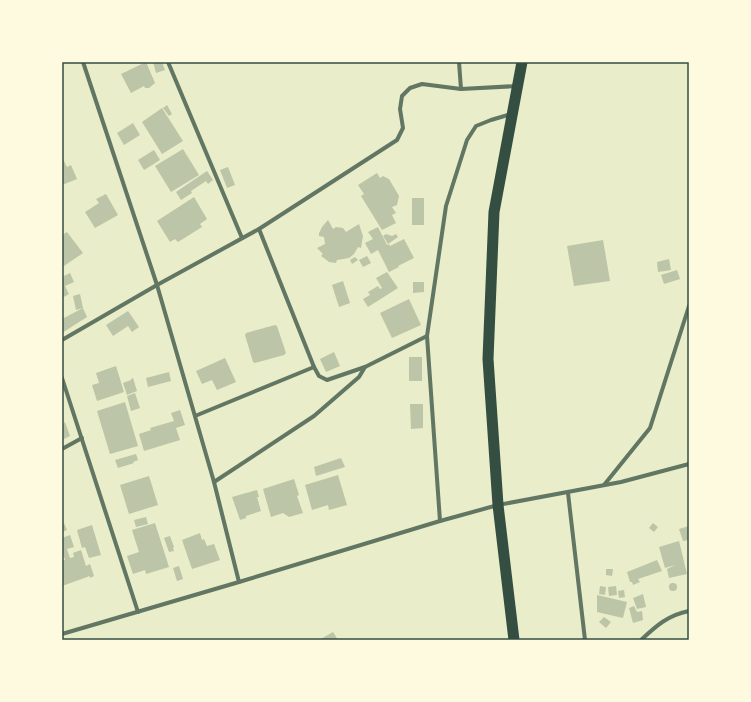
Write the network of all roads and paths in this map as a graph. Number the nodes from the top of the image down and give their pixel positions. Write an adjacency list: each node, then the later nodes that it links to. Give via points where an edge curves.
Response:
1 (83, 62): 10 (street)
2 (168, 62): 9 (street)
3 (459, 62): 6 (street)
4 (522, 62): 5 (highway)
5 (518, 86): 6 (street); 7 (highway)
6 (462, 89): 8 (street, via 422,84 410,88 402,96 400,109 403,128 397,140)
7 (512, 114): 12 (street, via 476,126 467,140 446,206); 24 (highway, via 494,212 488,358)
8 (259, 229): 9 (street); 14 (street)
9 (242, 238): 10 (street)
10 (157, 285): 13 (street); 17 (street)
11 (689, 306): 22 (street, via 650,428)
12 (427, 336): 15 (street); 25 (street)
13 (62, 340)
14 (314, 367): 15 (street, via 319,376 327,380); 17 (street)
15 (365, 367): 21 (street, via 359,377 314,416)
16 (62, 378): 18 (street)
17 (196, 416): 21 (street)
18 (82, 438): 19 (street); 28 (street)
19 (62, 449)
20 (689, 464): 22 (street)
21 (214, 482): 26 (street)
22 (604, 486): 23 (street)
23 (568, 492): 24 (street); 31 (street)
24 (498, 505): 25 (street); 30 (highway)
25 (440, 521): 26 (street)
26 (239, 582): 28 (street)
27 (689, 611): 32 (street, via 658,623)
28 (138, 612): 29 (street)
29 (62, 634)
30 (514, 640)
31 (585, 640)
32 (641, 640)

